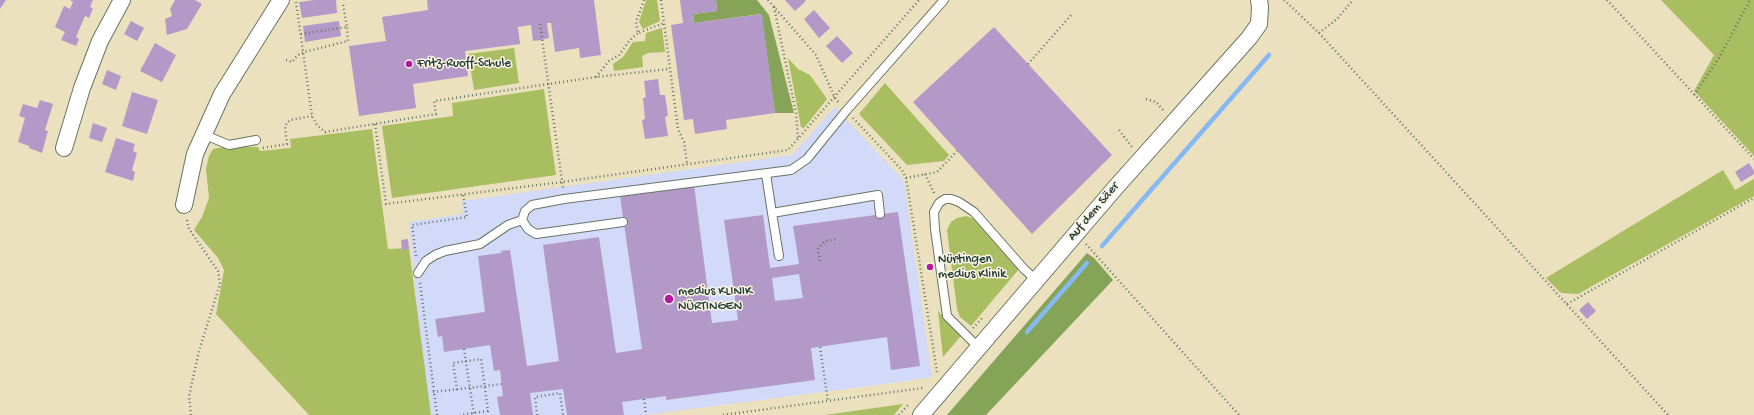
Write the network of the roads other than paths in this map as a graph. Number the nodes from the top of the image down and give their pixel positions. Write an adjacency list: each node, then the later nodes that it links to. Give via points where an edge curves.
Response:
1 (122, 0): 7 (street, via 100,41 84,81)
2 (281, 0): 5 (street, via 222,94)
3 (944, 0): 8 (lane, via 807,159 791,170)
4 (1260, 4): 16 (street, Auf dem Säer, via 1259,24 1249,38)
5 (205, 135): 6 (lane, via 229,145); 9 (street, via 195,154)
6 (256, 140)
7 (64, 148)
8 (766, 174): 10 (lane); 12 (lane, via 564,199 532,206)
9 (184, 205)
10 (772, 213): 11 (lane, via 878,195); 14 (lane)
11 (880, 214)
12 (522, 220): 13 (lane, via 528,229 536,234); 15 (lane, via 508,225 480,244 435,255 426,261)
13 (623, 222)
14 (779, 256)
15 (418, 273)
16 (1036, 280): 17 (street, Auf dem Säer); 17 (lane, via 974,212 951,199 939,203 934,212 935,229 947,316)
17 (978, 347): 18 (street, Auf dem Säer)
18 (921, 415)

